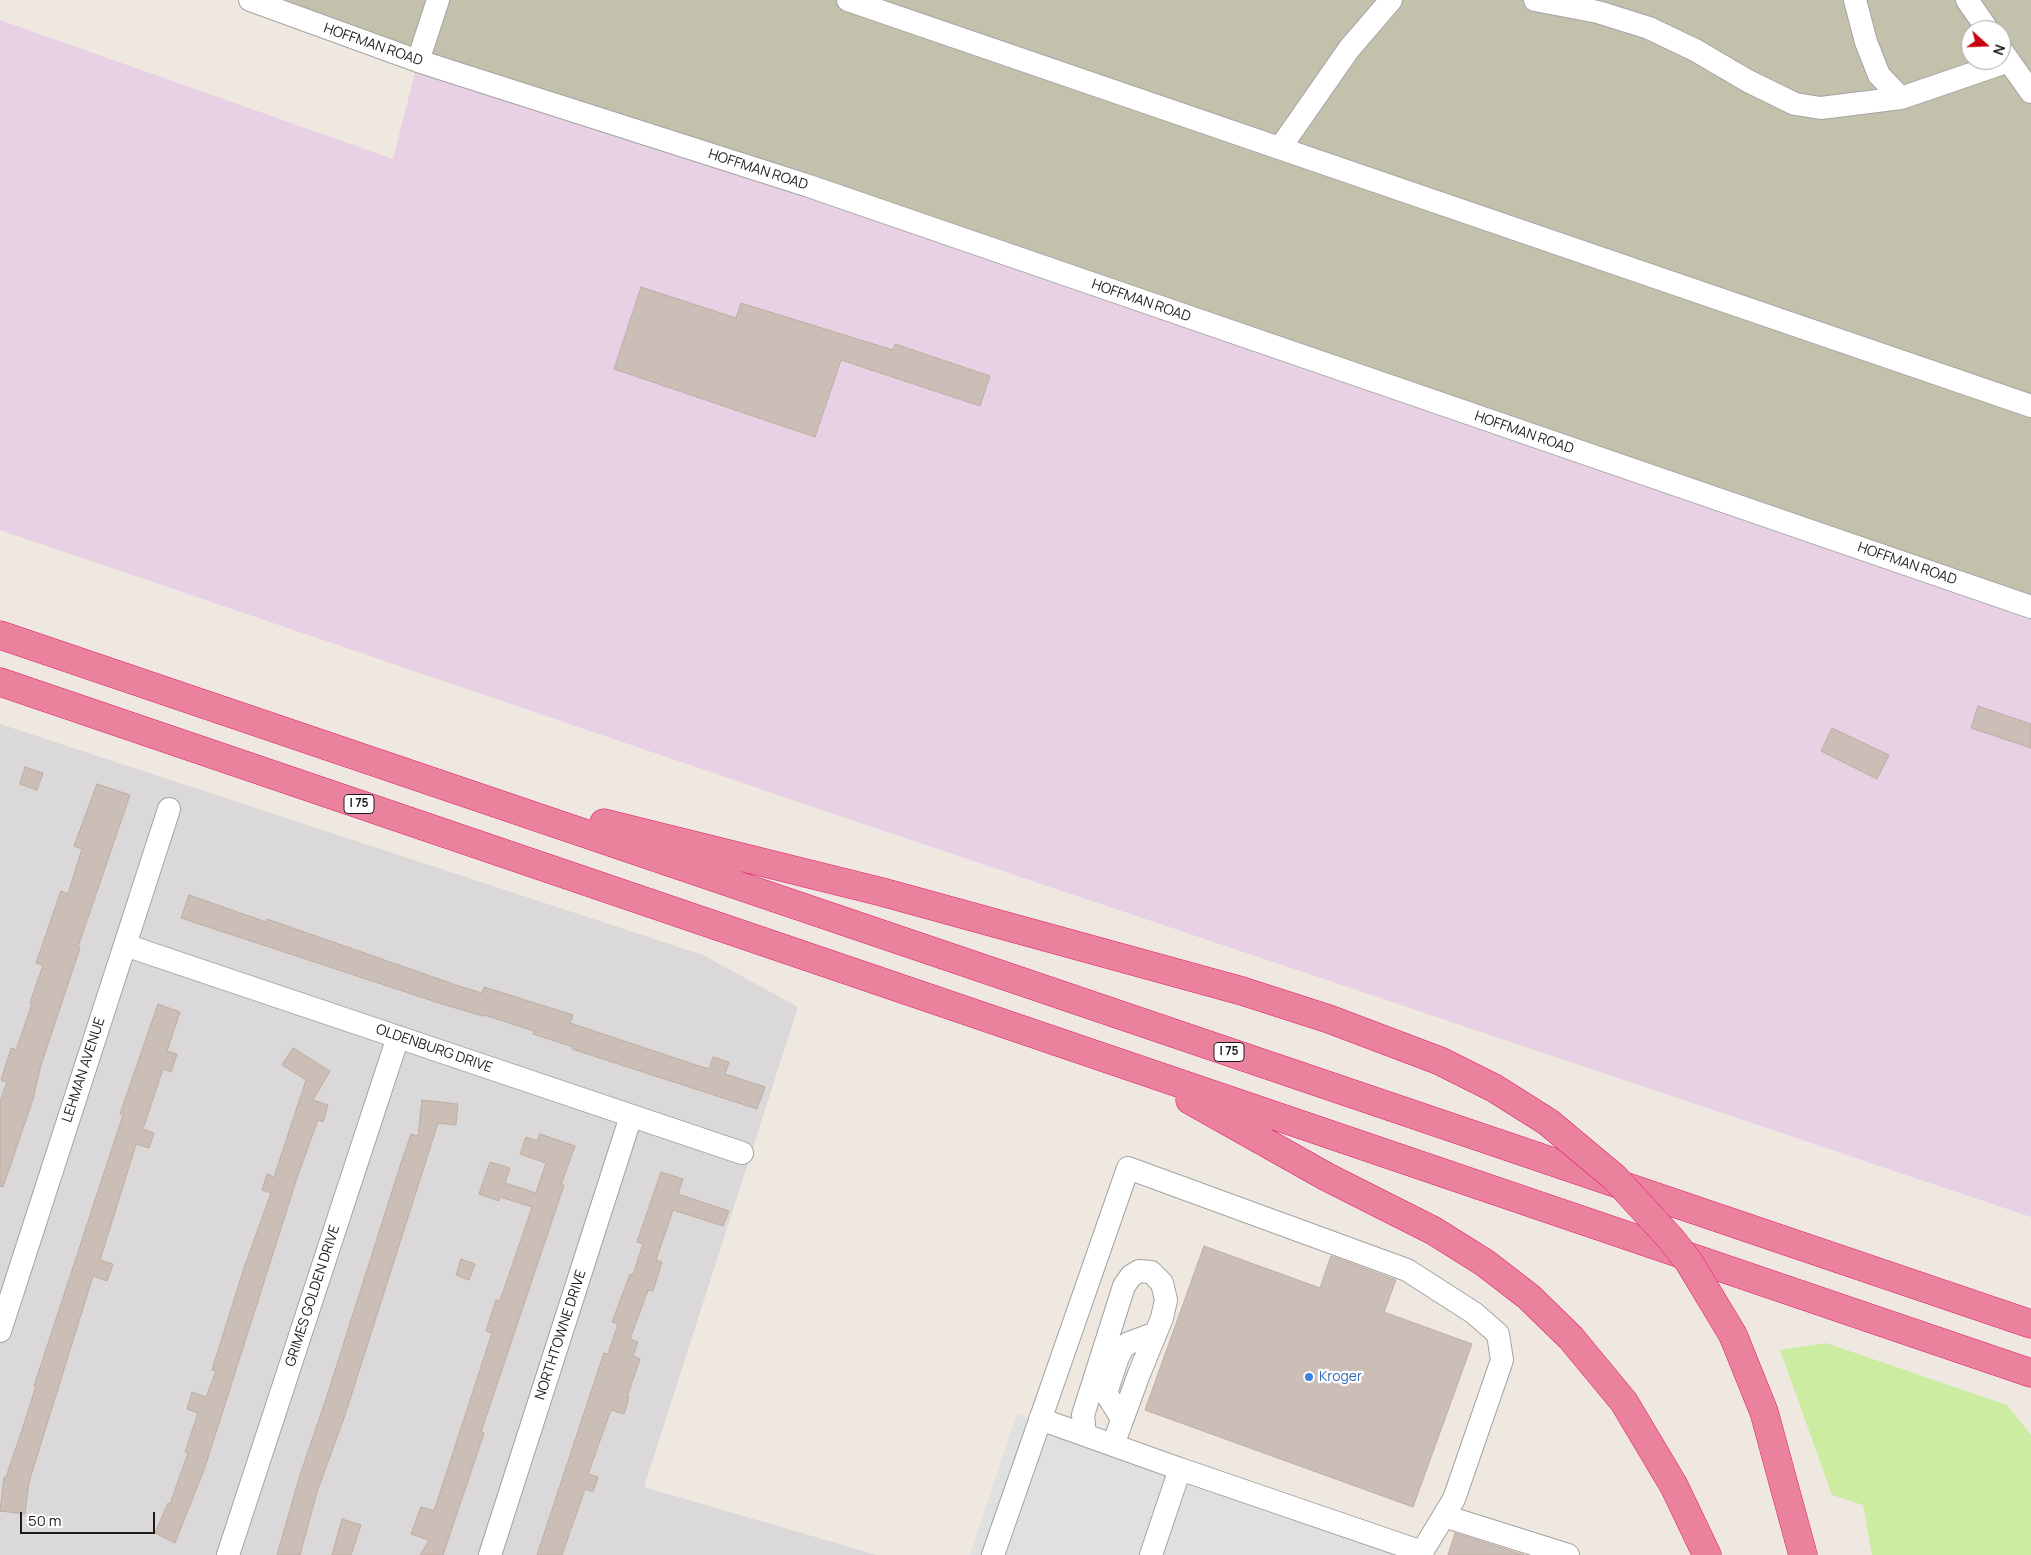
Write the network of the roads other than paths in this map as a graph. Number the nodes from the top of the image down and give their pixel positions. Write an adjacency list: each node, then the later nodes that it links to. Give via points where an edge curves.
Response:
1 (250, 0): 9 (street, HOFFMAN ROAD)
2 (438, 0): 9 (street)
3 (848, 0): 14 (street)
4 (1391, 0): 14 (street, via 1349,49)
5 (1535, 0): 13 (street, via 1598,12 1650,28 1795,104 1820,108)
6 (1855, 0): 13 (street, via 1879,74)
7 (1967, 0): 8 (street)
8 (1981, 20)
9 (418, 61): 16 (street, HOFFMAN ROAD, via 809,186)
10 (2011, 64): 12 (street)
11 (1969, 70): 13 (street)
12 (2031, 92)
13 (1901, 98)
14 (1280, 148): 15 (street)
15 (2031, 406)
16 (2031, 607)
17 (0, 635): 19 (highway, I 75)
18 (0, 682): 23 (highway, I 75)
19 (427, 780): 26 (highway, I 75); 41 (highway, bridge, via 882,892 1242,991 1330,1019 1440,1061 1494,1088 1548,1122 1600,1164 1659,1225 1689,1262 1733,1335 1764,1412)
20 (169, 809): 21 (street, LEHMAN AVENUE)
21 (125, 945): 22 (street, OLDENBURG DRIVE); 27 (street, LEHMAN AVENUE)
22 (398, 1037): 24 (street, OLDENBURG DRIVE); 35 (street, GRIMES GOLDEN DRIVE)
23 (1132, 1068): 28 (highway, I 75); 40 (highway, via 1328,1177 1434,1231 1529,1297 1571,1338 1624,1402 1674,1486)
24 (632, 1116): 25 (street, OLDENBURG DRIVE); 36 (street, NORTHTOWNE DRIVE)
25 (742, 1153)
26 (2031, 1324)
27 (0, 1331)
28 (2031, 1373)
29 (1040, 1419): 30 (street); 33 (street, via 1128,1168 1407,1270 1474,1313 1498,1334 1502,1360 1454,1499); 37 (street)
30 (1086, 1435): 31 (street); 31 (street, via 1083,1415 1124,1286 1139,1271 1151,1272 1162,1283 1166,1300 1156,1333 1129,1343 1118,1357 1106,1393 1122,1418)
31 (1113, 1445): 32 (street)
32 (1180, 1469): 34 (street); 38 (street)
33 (1444, 1516): 34 (street, via 1422,1552); 39 (street)
34 (1373, 1546)
35 (228, 1555)
36 (490, 1555)
37 (993, 1555)
38 (1151, 1555)
39 (1568, 1555)
40 (1707, 1555)
41 (1803, 1555)

